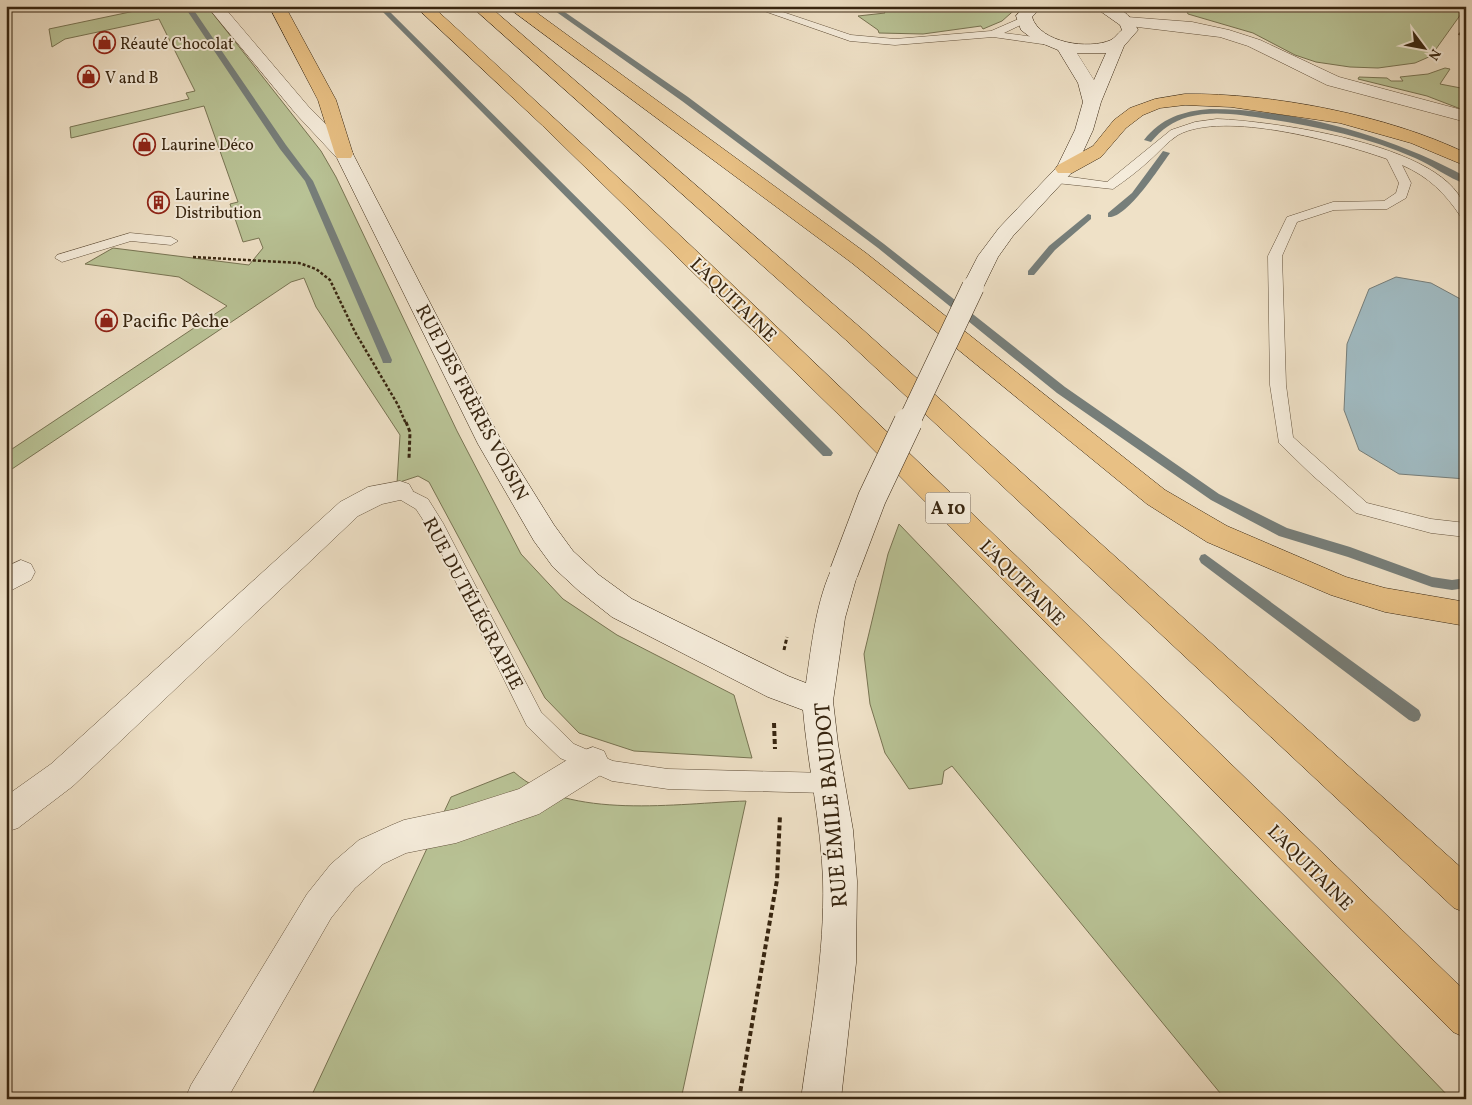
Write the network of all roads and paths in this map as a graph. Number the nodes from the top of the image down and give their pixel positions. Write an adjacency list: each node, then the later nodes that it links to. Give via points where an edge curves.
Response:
1 (215, 6): 19 (street, RUE DES FRÈRES VOISIN, via 302,110)
2 (278, 6): 19 (highway, via 327,100)
3 (423, 6): 37 (highway, L'AQUITAINE / A 10, via 549,122 846,407)
4 (479, 6): 36 (highway, via 886,366)
5 (514, 6): 28 (highway, via 858,258 1156,497 1217,534 1341,587 1385,600)
6 (755, 6): 12 (lane, via 850,38 895,42)
7 (1034, 6): 9 (street, via 1025,13)
8 (1101, 6): 10 (street)
9 (1023, 20): 12 (lane); 14 (street, via 1034,35)
10 (1127, 22): 15 (street, via 1130,30 1127,38); 18 (street, via 1186,25 1220,32 1254,44 1333,81)
11 (1466, 23): 13 (path)
12 (993, 34): 14 (lane)
13 (1459, 35)
14 (1049, 42): 16 (street)
15 (1117, 44): 16 (street, via 1093,49); 17 (street)
16 (1065, 47): 17 (street, via 1087,83)
17 (1092, 102): 22 (street, via 1084,130)
18 (1466, 117)
19 (344, 154): 30 (street, RUE DES FRÈRES VOISIN, via 491,444 544,534 563,559 622,608)
20 (1392, 157): 22 (lane, via 1304,133 1237,124 1196,125 1165,136 1138,164 1109,186); 23 (lane, via 1422,169 1451,192); 27 (lane, via 1405,183 1402,195 1387,205 1333,206 1292,220 1275,256 1278,385 1285,439 1362,508 1431,526)
21 (1466, 160): 22 (highway, via 1434,144 1397,132 1312,111 1189,99 1139,110 1118,124 1100,150)
22 (1060, 174): 31 (street, RUE ÉMILE BAUDOT, bridge, via 988,256 872,498 844,572 831,618)
23 (1466, 214)
24 (171, 240): 25 (lane, via 130,238); 26 (path, via 192,257 298,263 316,269 330,280 410,432 410,457)
25 (62, 258)
26 (400, 491): 32 (lane, RUE DU TÉLÉGRAPHE, via 422,504 437,528 534,719 567,751); 35 (street, via 377,494 349,509 62,775)
27 (1466, 530)
28 (1466, 614)
29 (788, 635): 30 (path)
30 (779, 687): 31 (street, RUE DES FRÈRES VOISIN); 33 (path, via 773,730)
31 (818, 701): 34 (street, RUE ÉMILE BAUDOT)
32 (593, 762): 33 (lane, RUE DU TÉLÉGRAPHE, via 612,771 668,779); 38 (street, via 527,803 456,826 404,837 371,852 343,876 320,906)
33 (777, 783): 34 (lane, RUE DU TÉLÉGRAPHE); 39 (path, via 780,825 777,880)
34 (827, 783): 40 (street, RUE ÉMILE BAUDOT, via 836,830 840,909 838,963)
35 (6, 816)
36 (1466, 896)
37 (1466, 1019)
38 (205, 1099)
39 (738, 1099)
40 (821, 1099)

